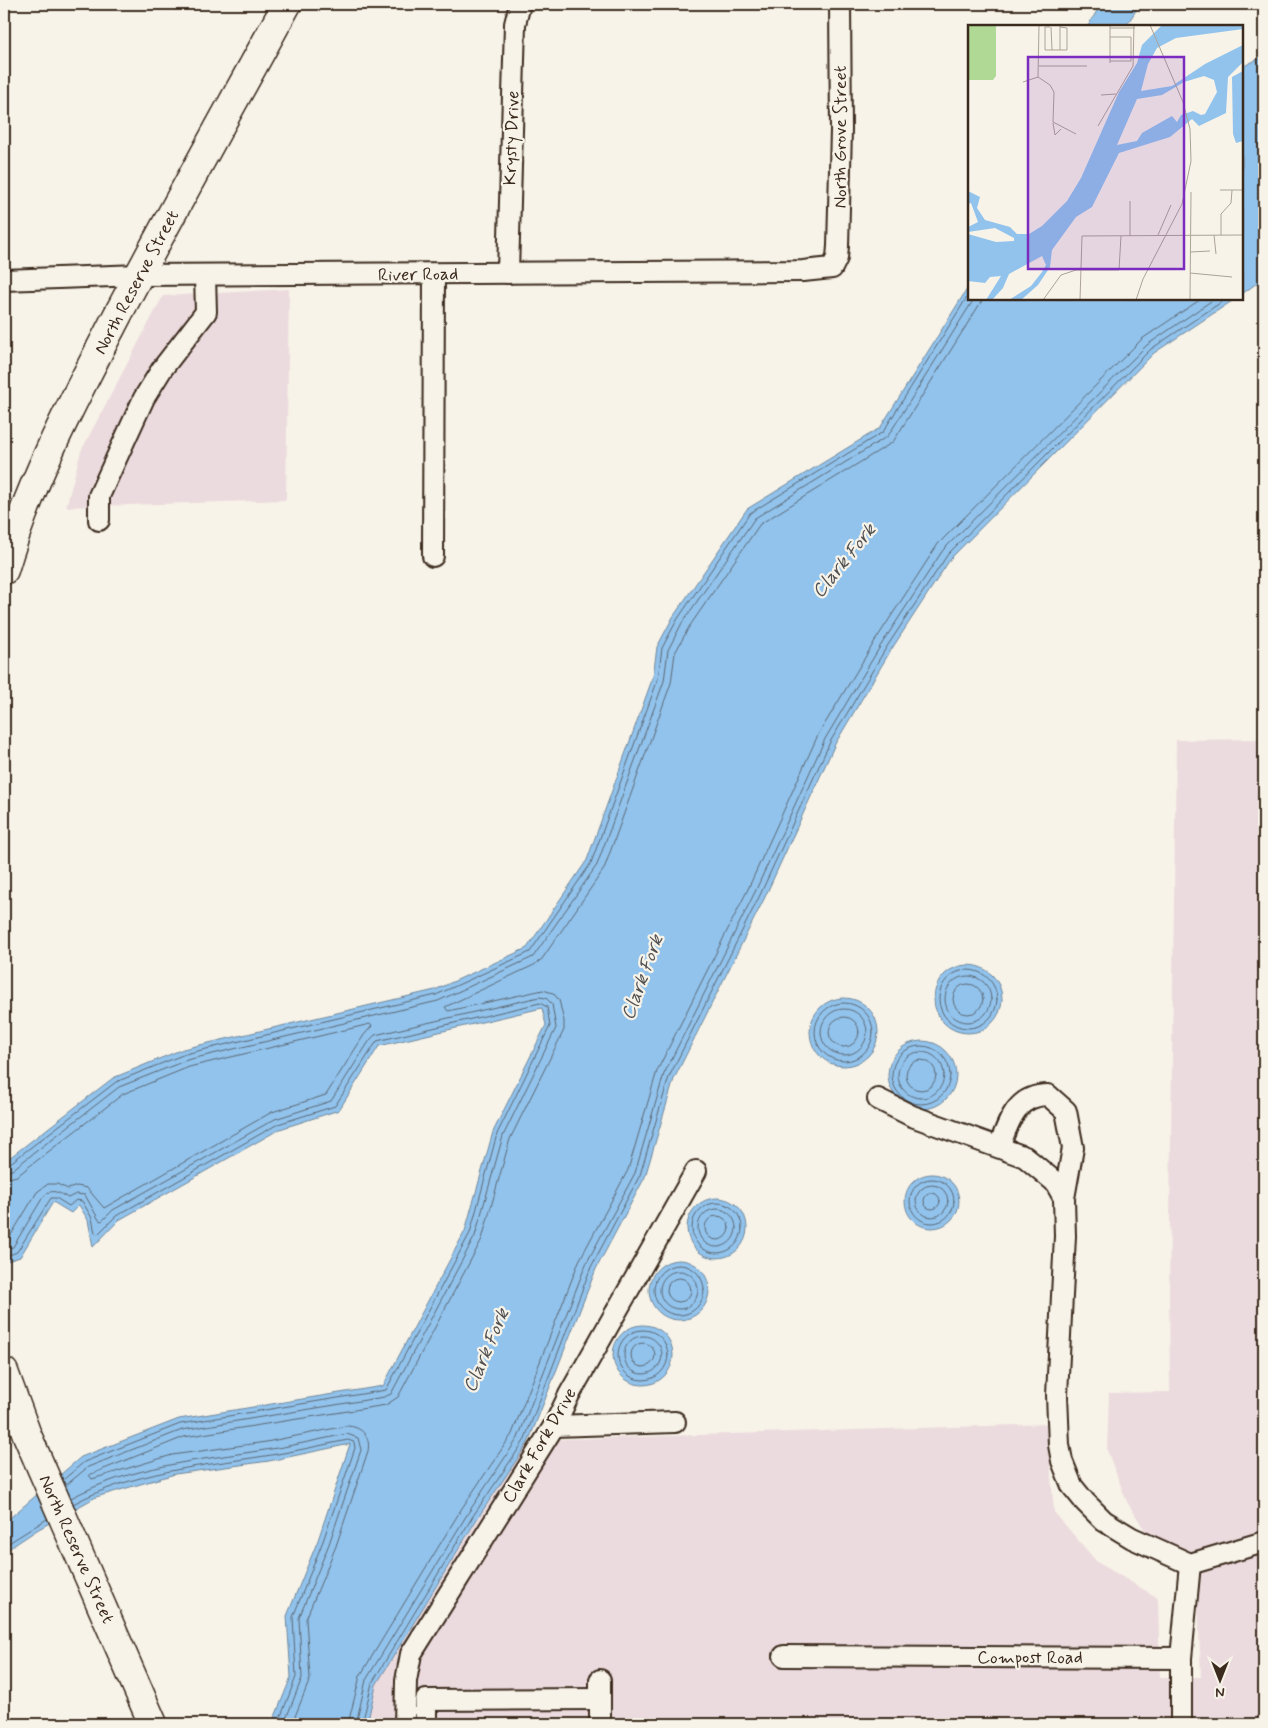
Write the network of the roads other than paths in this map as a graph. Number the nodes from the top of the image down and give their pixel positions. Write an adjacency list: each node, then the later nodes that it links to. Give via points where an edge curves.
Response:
1 (287, 4): 7 (highway, North Reserve Street)
2 (520, 4): 5 (street, Krysty Drive, via 515,24)
3 (840, 4): 4 (street, North Grove Street, via 838,246)
4 (832, 268): 5 (street, River Road, via 803,271)
5 (508, 273): 6 (street, River Road)
6 (434, 274): 8 (street, River Road); 11 (street)
7 (139, 275): 8 (street, River Road); 9 (street, River Road); 12 (highway, North Reserve Street, via 42,464)
8 (205, 276): 10 (street, via 206,312 144,398 99,496)
9 (4, 280)
10 (99, 520)
11 (433, 556)
12 (4, 570)
13 (878, 1099): 14 (street, via 912,1116)
14 (999, 1147): 16 (street, via 1025,1156 1055,1182); 16 (street, via 1011,1116 1027,1100 1048,1096 1066,1111 1073,1148)
15 (696, 1171): 19 (street, Clark Fork Drive)
16 (1064, 1198): 21 (street, via 1057,1396 1062,1460 1072,1486 1104,1521 1132,1538)
17 (4, 1372): 24 (highway, North Reserve Street, via 27,1435)
18 (675, 1422): 19 (street)
19 (554, 1426): 25 (street, Clark Fork Drive, via 411,1654 406,1681)
20 (1264, 1542): 21 (street)
21 (1190, 1564): 23 (street)
22 (784, 1656): 23 (street, Compost Road)
23 (1181, 1658): 28 (street)
24 (153, 1724)
25 (405, 1724)
26 (426, 1724): 27 (street, via 426,1700 600,1689)
27 (600, 1724)
28 (1181, 1724)

